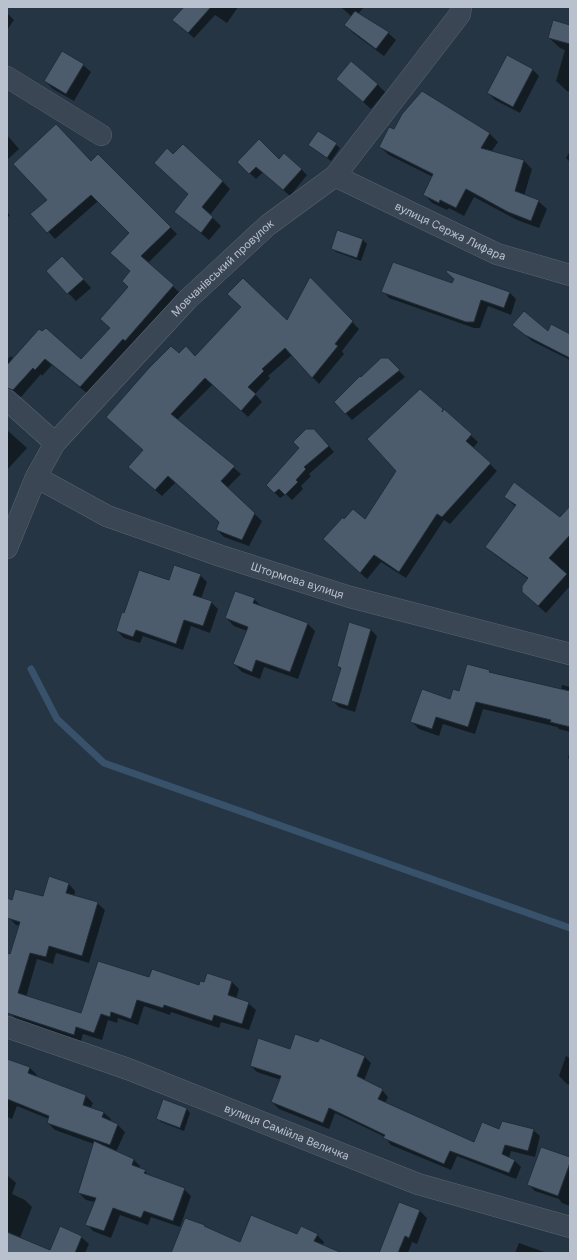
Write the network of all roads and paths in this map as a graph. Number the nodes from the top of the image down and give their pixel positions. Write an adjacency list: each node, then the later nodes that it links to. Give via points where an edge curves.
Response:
1 (461, 7): 4 (street, Мовчанівський провулок, via 460,14)
2 (7, 77): 3 (street)
3 (101, 135)
4 (335, 176): 5 (street, вулиця Сержа Лифара, via 497,254); 7 (street, Мовчанівський провулок, via 268,225 188,300)
5 (570, 275)
6 (7, 400): 7 (street)
7 (55, 443): 8 (street, Мовчанівський провулок)
8 (36, 477): 9 (street, Мовчанівський провулок); 10 (street, Штормова вулиця, via 107,516 221,556 350,597)
9 (7, 548)
10 (570, 654)
11 (7, 1028): 12 (street, вулиця Самійла Величка, via 128,1069 418,1184)
12 (570, 1227)

